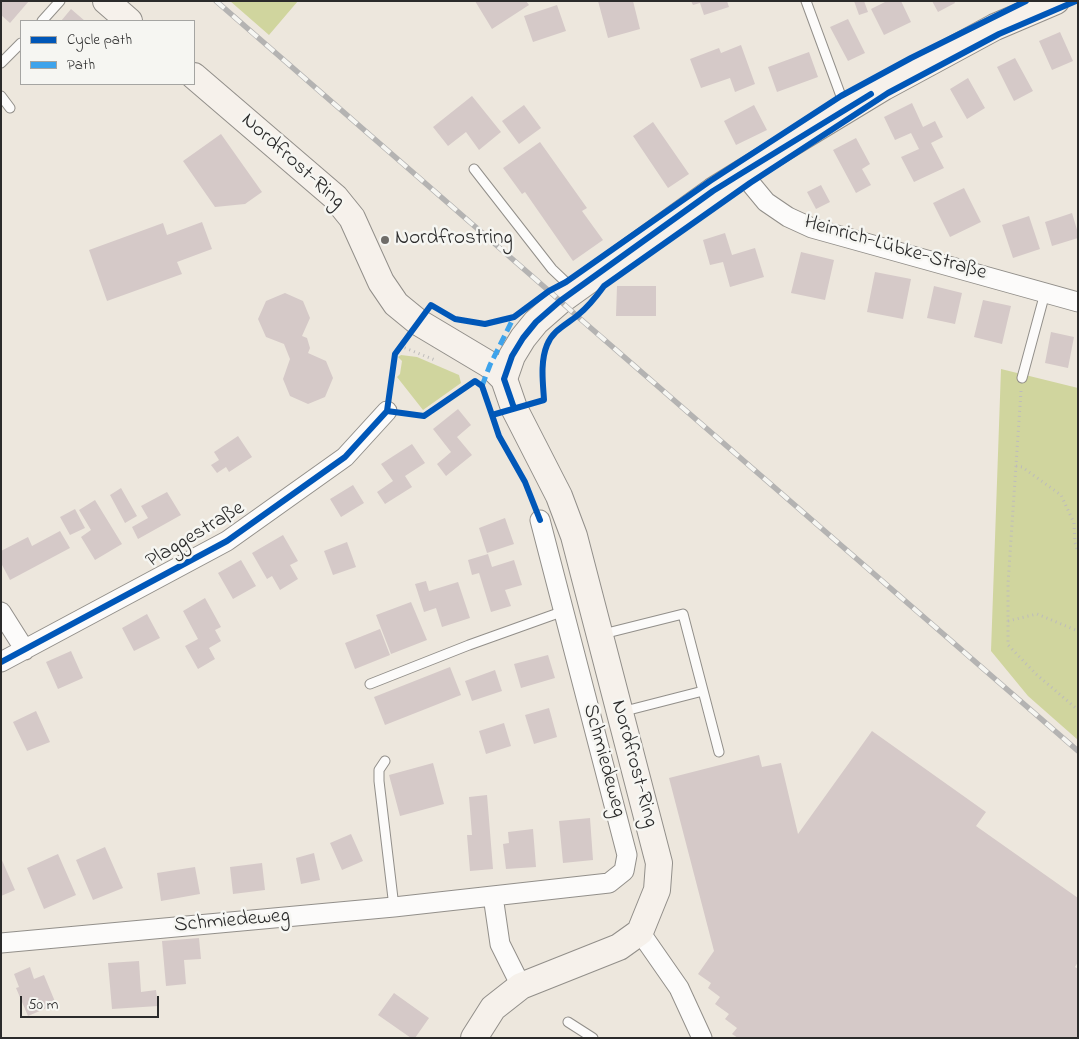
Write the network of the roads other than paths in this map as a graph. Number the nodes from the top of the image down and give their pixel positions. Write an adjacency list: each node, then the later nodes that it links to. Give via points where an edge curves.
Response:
1 (60, 1): 5 (lane)
2 (106, 1): 6 (street)
3 (806, 1): 12 (lane)
4 (1056, 1): 12 (street, via 995,27)
5 (43, 20)
6 (129, 20)
7 (20, 44): 8 (lane)
8 (1, 63)
9 (195, 77): 19 (street, Nordfrost-Ring, via 335,197 352,218 380,282 396,304 418,322 490,365)
10 (1, 96): 11 (lane)
11 (10, 108)
12 (846, 109): 14 (street)
13 (474, 169): 15 (lane)
14 (742, 172): 15 (street); 16 (street, Heinrich-Lübke-Straße, via 766,202 812,228)
15 (574, 291): 19 (street, via 522,338)
16 (1045, 293): 17 (street, Heinrich-Lübke-Straße); 18 (lane)
17 (1073, 296)
18 (1022, 378)
19 (504, 379): 24 (street, Nordfrost-Ring, via 514,408 559,496 574,536)
20 (387, 411): 25 (street, Plaggestraße, via 345,457 227,541)
21 (540, 520): 22 (street, Schmiedeweg)
22 (564, 611): 27 (lane); 32 (street, Schmiedeweg, via 627,855 624,871 609,883)
23 (1, 612): 25 (street)
24 (599, 635): 28 (lane, via 683,614); 29 (street, Nordfrost-Ring)
25 (25, 650): 26 (street, Plaggestraße)
26 (1, 662)
27 (370, 684)
28 (703, 691): 29 (lane); 30 (lane)
29 (620, 712): 34 (street, Nordfrost-Ring, via 659,863 657,890)
30 (719, 752)
31 (385, 761): 33 (lane, via 379,770 378,781)
32 (493, 896): 33 (street, Schmiedeweg); 36 (street, via 500,944)
33 (394, 907): 35 (street, Schmiedeweg)
34 (640, 932): 36 (street, via 619,947); 40 (street, via 679,988)
35 (1, 943)
36 (521, 986): 38 (street, via 493,1008)
37 (568, 1022): 39 (lane)
38 (474, 1038)
39 (592, 1038)
40 (702, 1038)

